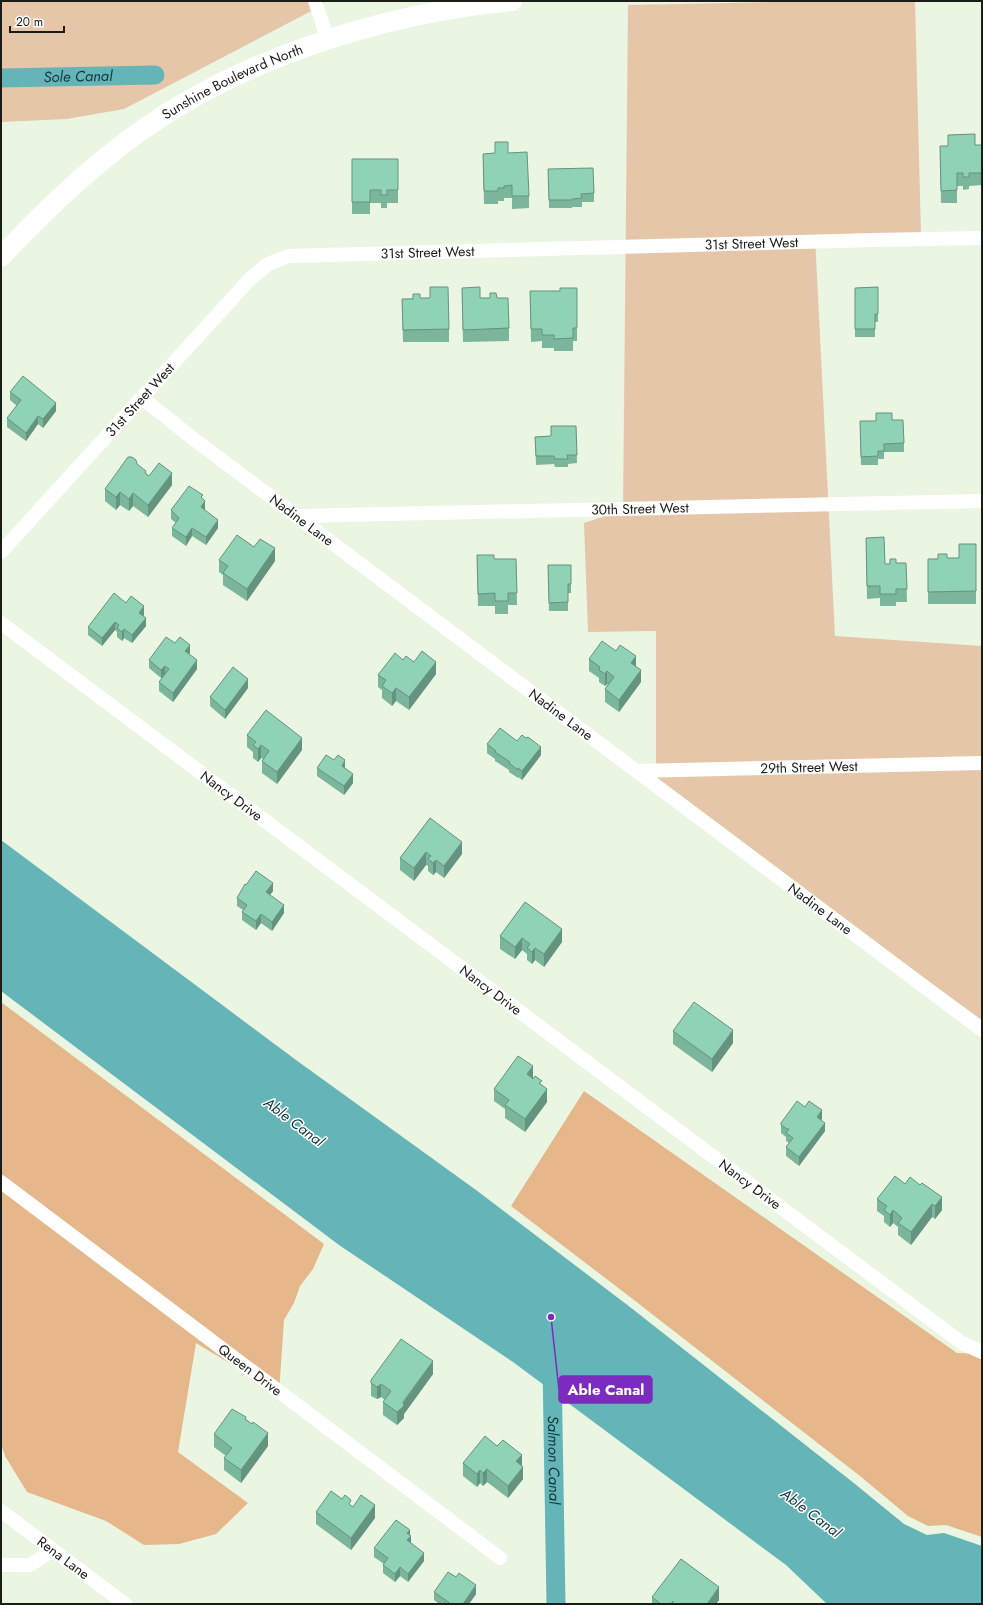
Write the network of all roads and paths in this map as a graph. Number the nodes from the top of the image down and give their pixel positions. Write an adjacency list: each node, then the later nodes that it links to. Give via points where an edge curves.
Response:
1 (315, 1): 3 (street)
2 (512, 1): 3 (street, Sunshine Boulevard North, via 439,12 375,26)
3 (328, 40): 5 (street, Sunshine Boulevard North, via 236,76 187,102 143,130 51,206)
4 (982, 238): 6 (street, 31st Street West, via 289,256 268,264 250,279)
5 (1, 257)
6 (142, 398): 8 (street, Nadine Lane); 9 (street, 31st Street West)
7 (982, 501): 8 (street, 30th Street West)
8 (297, 516): 12 (street, Nadine Lane)
9 (1, 552)
10 (1, 623): 15 (street, Nancy Drive, via 955,1338)
11 (982, 763): 12 (street, 29th Street West)
12 (637, 771): 13 (street, Nadine Lane)
13 (982, 1030)
14 (1, 1182): 18 (street, Queen Drive)
15 (982, 1352)
16 (1, 1511): 17 (street, Rena Lane)
17 (53, 1550): 19 (street, via 30,1565); 20 (street, Rena Lane)
18 (500, 1558)
19 (1, 1565)
20 (125, 1604)

